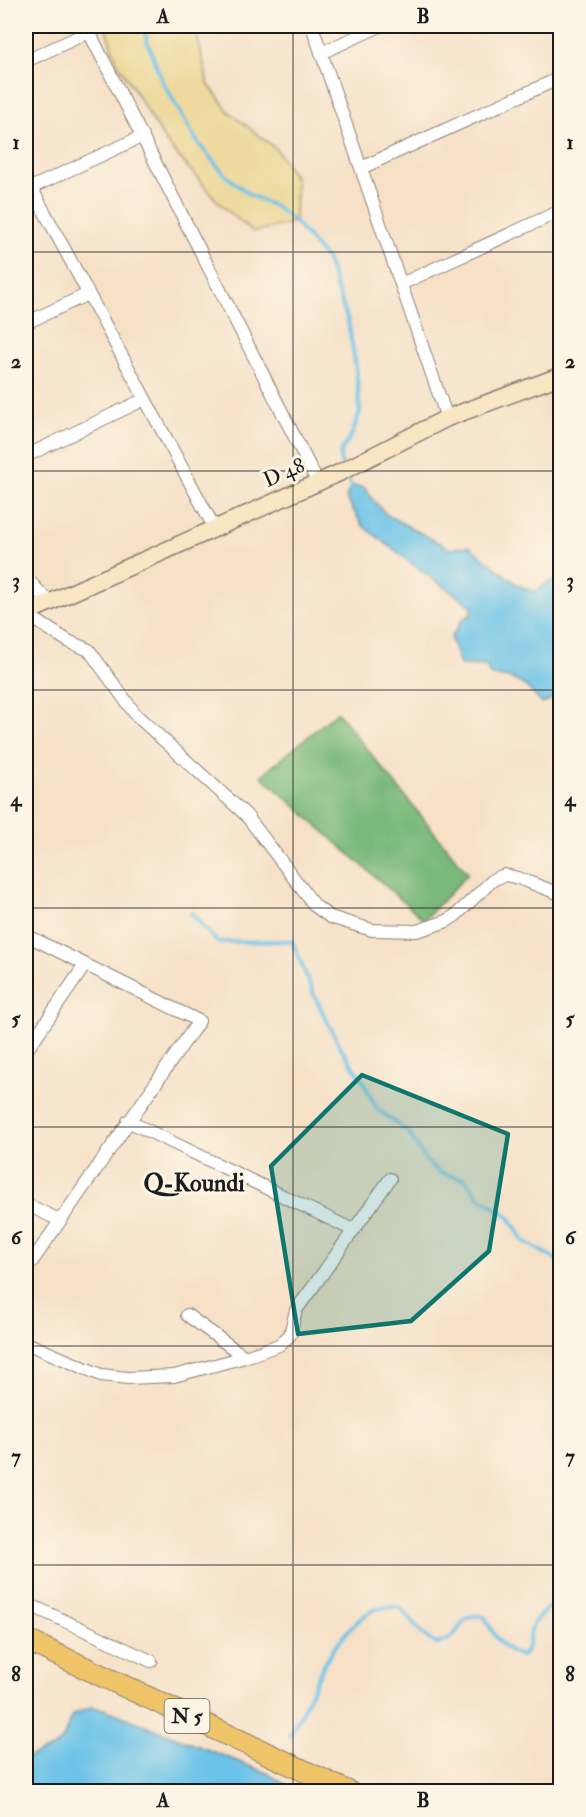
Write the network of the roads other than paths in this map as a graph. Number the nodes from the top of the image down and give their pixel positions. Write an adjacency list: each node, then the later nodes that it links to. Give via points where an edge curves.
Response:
1 (312, 26): 4 (street)
2 (380, 26): 4 (street)
3 (88, 29): 5 (street); 7 (street)
4 (321, 53): 8 (street)
5 (26, 61)
6 (561, 78): 8 (street)
7 (143, 136): 9 (street); 18 (street)
8 (361, 168): 11 (street)
9 (28, 189): 12 (street)
10 (561, 211): 11 (street)
11 (401, 284): 16 (street)
12 (88, 294): 13 (street); 15 (street)
13 (26, 323)
14 (561, 376): 16 (street, D 48)
15 (145, 399): 17 (street); 19 (street)
16 (447, 418): 18 (street, D 48)
17 (26, 456)
18 (318, 483): 19 (street, D 48)
19 (215, 529): 21 (street, D 48)
20 (26, 578): 21 (street)
21 (49, 602): 22 (street, D 48)
22 (26, 613): 23 (street, via 89,650 136,715 246,816 315,906 330,917 372,930 417,931 447,921 494,879 505,875)
23 (561, 894)
24 (26, 935): 25 (street)
25 (85, 965): 26 (street); 27 (street, via 199,1021)
26 (26, 1051)
27 (128, 1121): 30 (street); 31 (street)
28 (390, 1179): 31 (street)
29 (26, 1204): 30 (street)
30 (59, 1220): 32 (street)
31 (353, 1230): 35 (street, via 296,1310 290,1335 279,1345)
32 (26, 1270)
33 (187, 1315): 35 (street)
34 (26, 1343): 35 (street, via 101,1375 128,1378 174,1376)
35 (245, 1357)
36 (26, 1603): 38 (street)
37 (26, 1640): 39 (highway, N 5)
38 (152, 1661)
39 (349, 1791)

